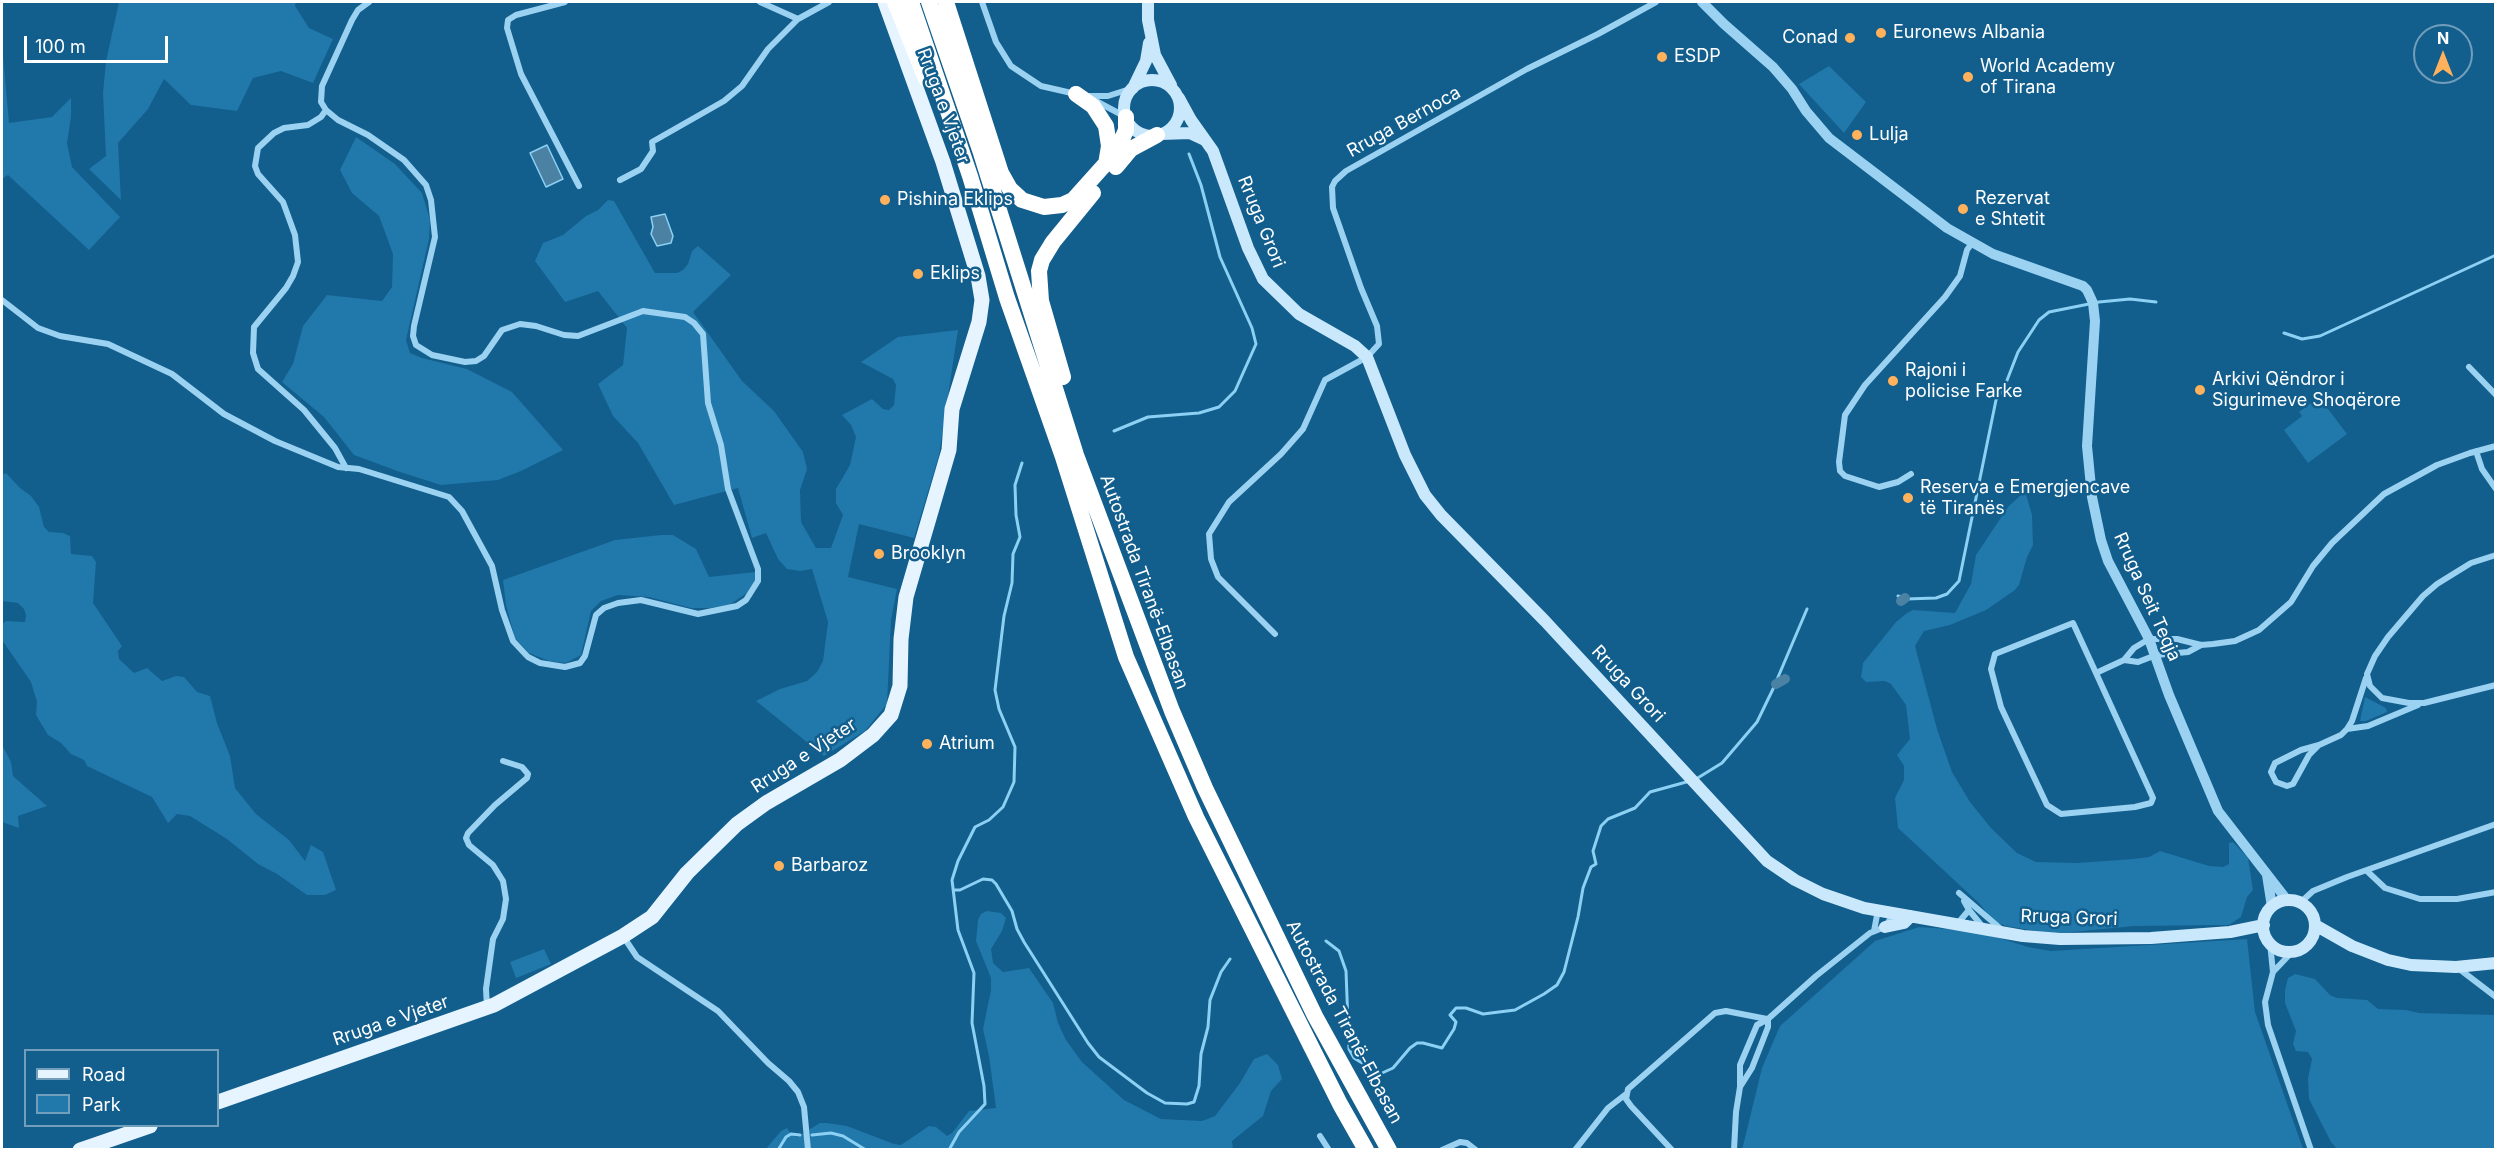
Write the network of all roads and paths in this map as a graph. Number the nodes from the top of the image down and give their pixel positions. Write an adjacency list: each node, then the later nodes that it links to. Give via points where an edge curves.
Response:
1 (369, 2): 20 (street, via 352,20 322,86 321,102)
2 (565, 2): 28 (street, via 516,15 508,20 507,28 521,74)
3 (760, 2): 14 (street)
4 (829, 2): 14 (street)
5 (885, 2): 71 (main road, Rruga e Vjeter, via 943,162 982,300 952,409 949,450 906,597 896,703 883,726 859,746 736,824 687,873 652,917)
6 (895, 2): 26 (highway, via 952,146)
7 (911, 2): 26 (highway, Autostrada Tiranë-Elbasan)
8 (929, 2): 24 (highway, Autostrada Tiranë-Elbasan)
9 (946, 2): 24 (highway); 25 (highway, via 1001,173 1018,197 1038,206 1062,205 1083,191)
10 (982, 2): 18 (street, via 996,42 1011,66 1041,86)
11 (1148, 2): 15 (main road)
12 (1656, 2): 31 (street, Rruga Bernoca, via 1527,69 1346,171 1335,181 1333,208 1377,326 1379,344)
13 (1702, 2): 29 (street, Rruga Seit Teqja, via 1773,67 1829,138)
14 (798, 19): 27 (street, via 768,49 742,86 724,101 652,142 653,151 641,169)
15 (1150, 33): 16 (main road, via 1158,62); 17 (main road, via 1146,61)
16 (1171, 86): 17 (main road, via 1152,80); 19 (main road)
17 (1133, 88): 18 (street, via 1108,96); 21 (main road, via 1124,105)
18 (1076, 94): 21 (street); 25 (highway, via 1093,106 1106,126 1109,146)
19 (1179, 98): 22 (main road, via 1176,122); 23 (main road, Rruga Grori)
20 (326, 110): 37 (street, via 308,125 274,133 258,148 255,166 283,201 295,235 297,262 286,288 254,327 253,353 258,369 304,410); 37 (street, via 404,160 426,185 433,207 435,237 413,336 422,349 465,362 476,361 502,330 520,324 578,336 643,311 685,317 694,323 703,334 708,403 721,445 728,489 754,556 758,581 746,600 712,612 698,614 641,600 604,608 596,615 580,663 552,667 528,657 513,641 492,566 454,501 437,492)
21 (1126, 117): 22 (main road, via 1139,132); 25 (highway, via 1122,141)
22 (1158, 135): 23 (main road, via 1190,134); 34 (highway, via 1127,153 1064,227 1042,260 1039,292 1066,386)
23 (1210, 146): 31 (main road, Rruga Grori, via 1263,279 1299,314)
24 (981, 153): 34 (highway, Autostrada Tiranë-Elbasan)
25 (1104, 167)
26 (970, 176): 90 (highway, Autostrada Tiranë-Elbasan, via 1126,657 1196,817)
27 (620, 180)
28 (579, 186)
29 (1972, 243): 38 (street, via 1960,276 1945,297 1864,385 1845,415 1839,462 1845,476 1880,487); 42 (street, Rruga Seit Teqja, via 2083,286 2093,303 2087,446 2092,497 2108,561)
30 (2, 300): 37 (street, via 38,328 108,344 172,374 242,424)
31 (1367, 357): 41 (street, via 1325,380 1303,429 1229,502 1209,534 1211,559 1218,578); 60 (main road, Rruga Grori, via 1405,456 1425,495 1441,515 1545,621 1767,861 1822,894)
32 (2469, 367): 33 (street)
33 (2496, 395)
34 (1068, 428): 91 (highway, Autostrada Tiranë-Elbasan, via 1138,624 1205,788 1315,1016)
35 (2496, 446): 36 (street)
36 (2476, 451): 39 (street, via 2482,470); 43 (street, via 2416,476 2363,512 2313,566 2291,602 2266,625 2235,641)
37 (346, 468)
38 (1911, 474)
39 (2496, 489)
40 (2496, 555): 47 (street, via 2471,563 2423,596 2388,637)
41 (1275, 634)
42 (2149, 639): 43 (street, via 2186,640); 44 (street, Rruga Seit Teqja); 45 (street)
43 (2201, 645): 44 (street, via 2188,652)
44 (2156, 656): 45 (street, via 2138,662); 55 (street, Rruga Seit Teqja, via 2218,811)
45 (2124, 660): 46 (street)
46 (2096, 672): 46 (street, via 2153,798 2151,803 2135,807 2061,814 2047,805 2001,707 1991,669 1995,654 2073,623)
47 (2367, 674): 49 (street, via 2370,686 2382,698); 50 (street)
48 (2496, 685): 49 (street)
49 (2424, 703): 50 (street, via 2368,726)
50 (2347, 729): 51 (street)
51 (2319, 745): 51 (street, via 2275,763 2271,772 2276,782 2281,786 2293,784)
52 (503, 761): 80 (street, via 526,770 527,778 466,838 468,845 493,865 503,880 506,899 503,919 493,939)
53 (2496, 824): 54 (street)
54 (2367, 871): 56 (street, via 2385,888 2420,898); 58 (street, via 2313,891)
55 (2267, 875): 57 (street, Rruga Seit Teqja); 59 (street, Rruga Seit Teqja)
56 (2496, 892)
57 (2287, 900): 58 (main road); 59 (main road)
58 (2301, 902): 66 (main road, via 2311,912)
59 (2272, 907): 65 (main road)
60 (1878, 910): 62 (main road, Rruga Grori); 68 (street)
61 (1969, 910): 64 (street); 67 (street); 69 (street, via 1959,893)
62 (1892, 912): 63 (main road, Rruga Grori); 68 (street)
63 (1911, 916): 64 (main road, Rruga Grori); 68 (main road, via 1904,923)
64 (1958, 923): 67 (main road, Rruga Grori)
65 (2264, 925): 70 (main road, Rruga Grori); 74 (main road)
66 (2315, 925): 72 (main road); 73 (main road)
67 (1984, 928): 69 (main road, Rruga Grori)
68 (1880, 929): 81 (street, via 1816,976)
69 (2004, 932): 70 (main road, Rruga Grori, via 2061,939)
70 (2230, 932): 74 (main road, Rruga Grori)
71 (623, 936): 80 (main road, Rruga e Vjeter); 88 (street, via 637,957 718,1011 789,1081 804,1107)
72 (2336, 938): 73 (main road); 77 (main road, via 2388,960)
73 (2311, 940): 75 (main road)
74 (2269, 941): 75 (main road, via 2281,950); 78 (street)
75 (2293, 951): 78 (street)
76 (2496, 963): 77 (main road)
77 (2456, 967): 79 (street)
78 (2272, 972): 97 (street, via 2265,1002 2268,1025)
79 (2496, 997)
80 (487, 1008): 84 (main road, Rruga e Vjeter)
81 (1768, 1019): 82 (street, via 1752,1068); 82 (street, via 1757,1025 1740,1065); 83 (street, via 1726,1011 1715,1013 1638,1078)
82 (1740, 1087): 96 (street)
83 (1626, 1094): 94 (street, via 1608,1108); 95 (street, via 1631,1106)
84 (219, 1102)
85 (144, 1127): 87 (main road)
86 (1320, 1136): 89 (street)
87 (80, 1149)
88 (808, 1149)
89 (1329, 1149)
90 (1366, 1149)
91 (1389, 1149)
92 (1442, 1149): 93 (street, via 1460,1142)
93 (1476, 1149)
94 (1575, 1149)
95 (1672, 1149)
96 (1734, 1149)
97 (2311, 1149)

